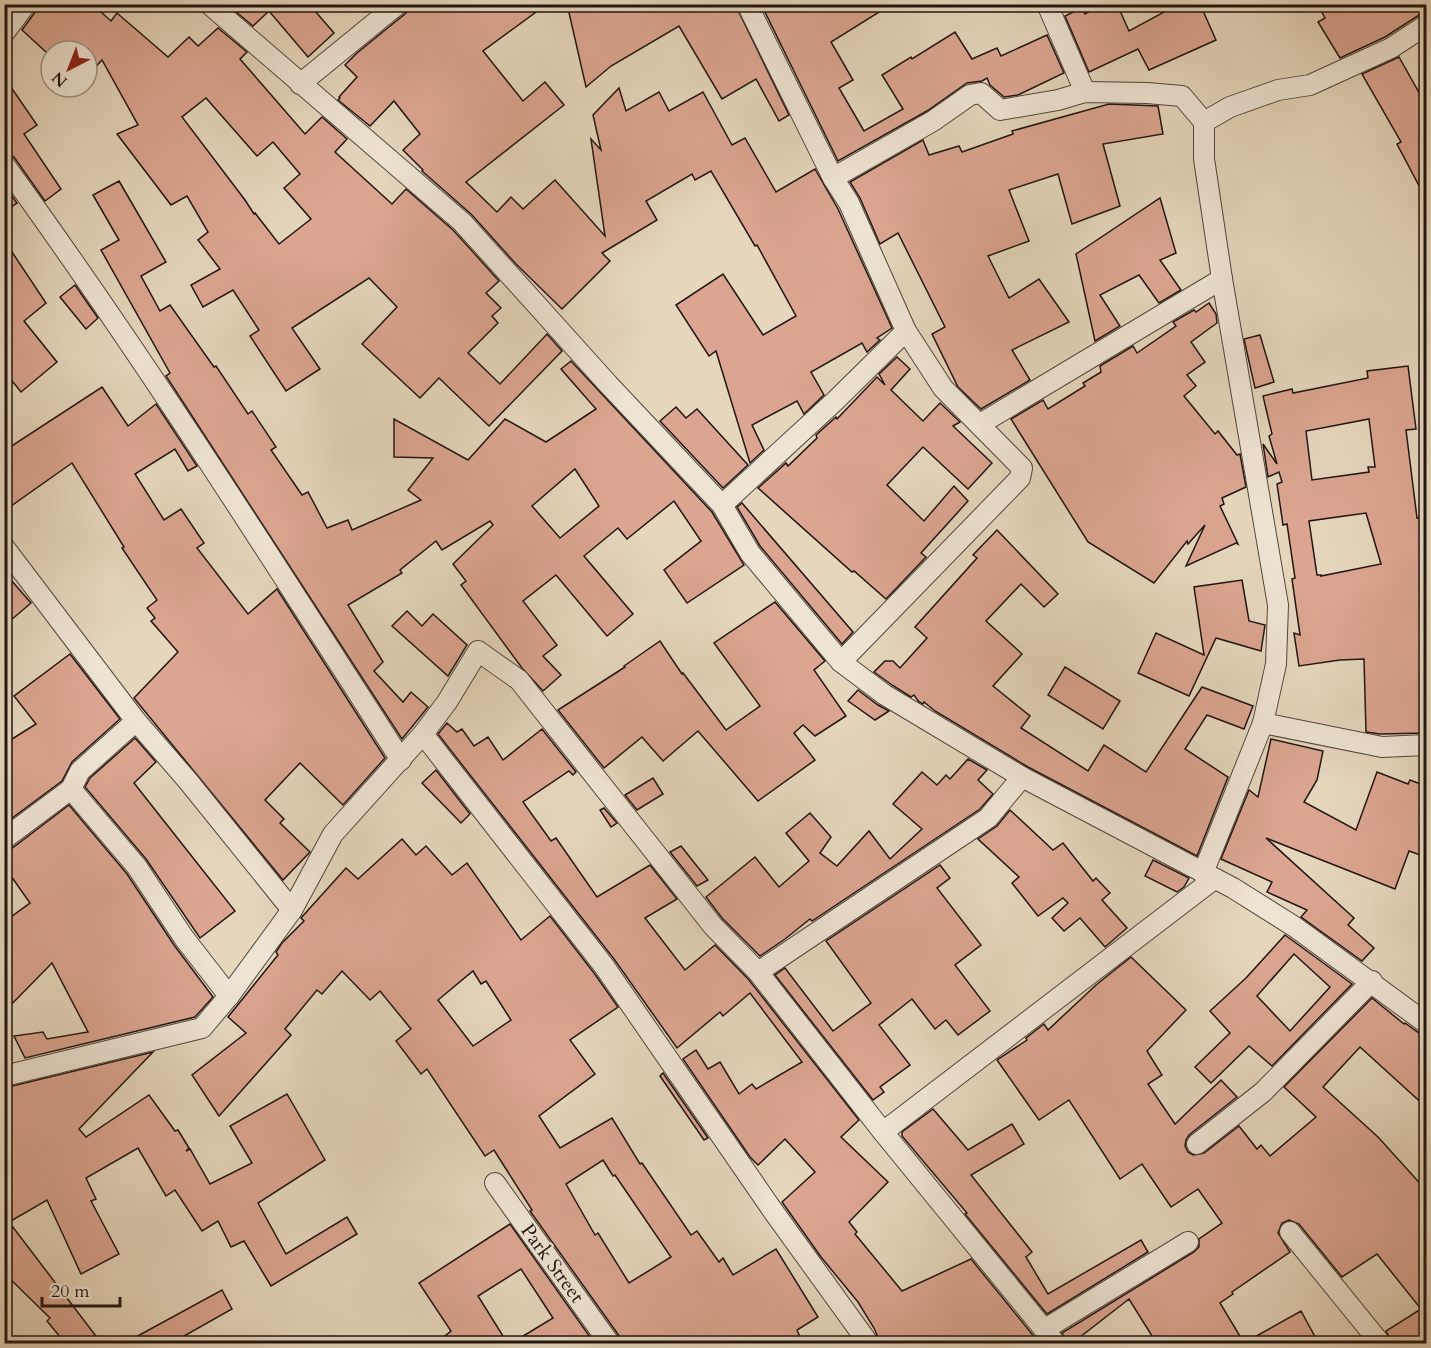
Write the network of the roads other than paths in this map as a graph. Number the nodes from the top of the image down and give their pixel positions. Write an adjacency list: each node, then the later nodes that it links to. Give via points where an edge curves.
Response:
1 (26, 4): 7 (street)
2 (209, 4): 8 (street)
3 (398, 4): 8 (street)
4 (747, 4): 12 (street)
5 (1047, 4): 9 (street)
6 (1425, 31): 10 (street, via 1311,85 1278,90 1230,107)
7 (4, 33)
8 (300, 84): 16 (street, via 462,222)
9 (1085, 92): 10 (street, via 1182,96); 12 (street, via 1000,110 981,93 970,94 933,121)
10 (1204, 122): 13 (street, via 1204,159)
11 (4, 164): 23 (street, via 171,403)
12 (833, 178): 14 (street, via 849,203)
13 (1222, 279): 15 (street); 20 (street, via 1278,605 1276,664)
14 (906, 331): 15 (street, via 943,388); 16 (street)
15 (980, 424): 18 (street, via 1022,468 1020,478)
16 (722, 506): 18 (street, via 750,553)
17 (4, 547): 19 (street)
18 (841, 662): 24 (street, via 885,695)
19 (136, 721): 25 (street, via 80,771); 28 (street)
20 (1263, 723): 22 (street, via 1382,747); 27 (street)
21 (423, 734): 23 (street); 29 (street, via 478,651 519,680 713,926); 41 (street, via 604,966)
22 (1426, 745)
23 (401, 760): 28 (street, via 333,834)
24 (1022, 777): 27 (street); 29 (street, via 988,818)
25 (71, 789): 26 (street); 31 (street, via 137,867)
26 (4, 839)
27 (1208, 876): 30 (street, via 1295,927); 34 (street)
28 (292, 910): 31 (street)
29 (758, 972): 34 (street)
30 (1371, 981): 32 (street); 35 (street, via 1263,1092)
31 (229, 996): 33 (street, via 202,1028)
32 (1426, 1023)
33 (4, 1076)
34 (883, 1132): 39 (street)
35 (1197, 1144)
36 (495, 1183): 40 (street, Park Street)
37 (1290, 1232): 42 (street)
38 (1188, 1242): 39 (street)
39 (1051, 1336)
40 (610, 1344)
41 (869, 1344)
42 (1381, 1344)

